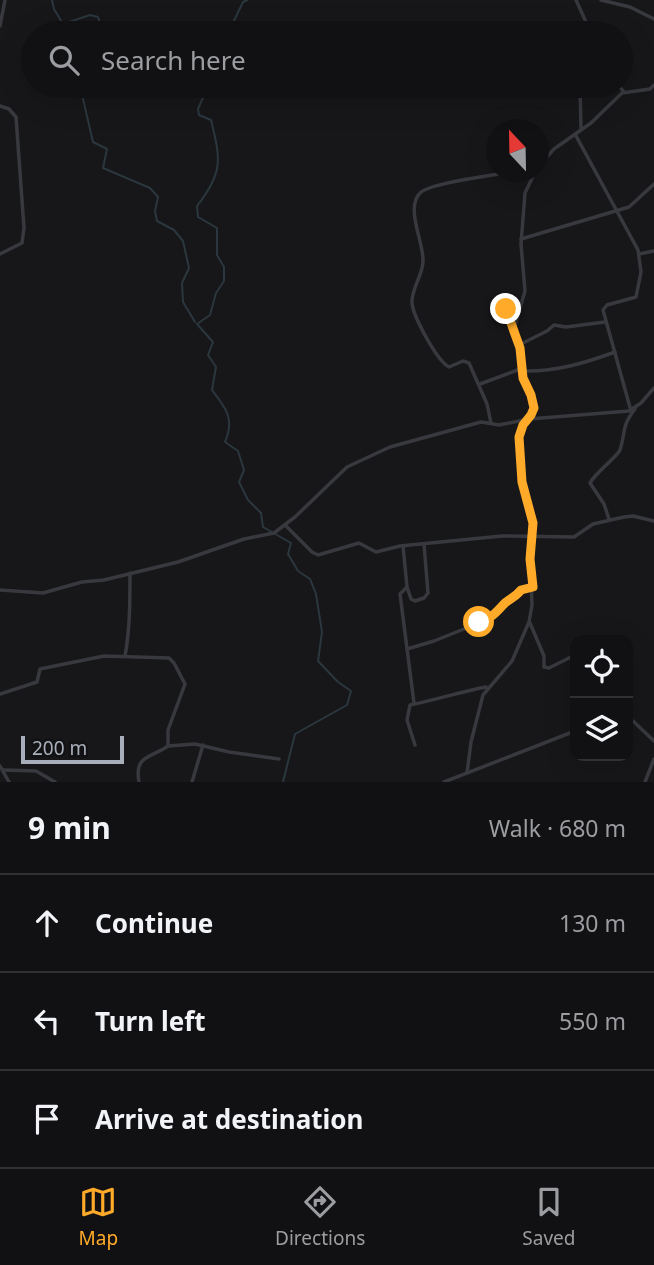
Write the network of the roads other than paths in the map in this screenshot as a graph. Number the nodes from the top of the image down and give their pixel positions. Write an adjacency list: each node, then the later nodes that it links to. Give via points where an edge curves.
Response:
1 (5, 0): 8 (street)
2 (576, 0): 7 (street)
3 (601, 0): 5 (street)
4 (632, 0): 5 (street)
5 (630, 7): 6 (street)
6 (654, 19)
7 (586, 21)
8 (0, 26)
9 (654, 85): 10 (street)
10 (633, 91)
11 (580, 98): 14 (street)
12 (617, 98): 14 (street)
13 (0, 106): 23 (street, via 16,117 24,228 22,243)
14 (581, 129): 15 (street)
15 (575, 134): 16 (street); 20 (street)
16 (549, 156)
17 (486, 176): 31 (street, via 435,186 421,192 415,201 423,261 413,307 432,351 447,366 467,362)
18 (530, 182): 21 (street)
19 (654, 184): 20 (street, via 633,205)
20 (616, 210): 21 (street); 24 (street)
21 (521, 239): 27 (street, via 525,291)
22 (654, 251): 24 (street)
23 (0, 254)
24 (639, 254): 26 (street, via 637,294 634,299 604,307)
25 (506, 309): 27 (street)
26 (605, 322): 28 (street, via 554,324); 29 (street)
27 (514, 330): 28 (street)
28 (519, 345): 30 (street)
29 (615, 352): 30 (street, via 570,366); 34 (street)
30 (523, 370): 31 (street); 35 (street, via 533,402)
31 (480, 384): 36 (street)
32 (654, 388): 33 (street)
33 (636, 407): 34 (street); 37 (street, via 625,421 619,451 590,483)
34 (631, 411): 35 (street)
35 (529, 419): 36 (street); 40 (street, via 519,437)
36 (491, 423): 39 (street, via 390,447 357,461)
37 (609, 519): 38 (street, via 633,516); 40 (street, via 576,537)
38 (654, 521)
39 (285, 525): 42 (street, via 318,555 359,543 376,552); 43 (street, via 274,533)
40 (532, 537): 41 (street); 45 (street)
41 (424, 544): 42 (street); 44 (street, via 428,594 413,601)
42 (402, 546): 44 (street)
43 (130, 573): 46 (street, via 38,594); 49 (street)
44 (407, 587): 48 (street, via 400,594)
45 (533, 587): 47 (street); 48 (street, via 521,590 489,619)
46 (0, 590)
47 (529, 622): 50 (street, via 544,667); 51 (street, via 509,665)
48 (407, 649): 53 (street)
49 (125, 656): 52 (street, via 44,667 38,671 37,682); 59 (street, via 169,658 185,680 167,730)
50 (570, 658)
51 (488, 687): 53 (street); 64 (street)
52 (0, 694)
53 (414, 704): 58 (street, via 407,720)
54 (633, 721): 56 (street)
55 (570, 733): 64 (street)
56 (654, 741)
57 (203, 745): 59 (street); 60 (street); 68 (street)
58 (415, 745)
59 (168, 746): 67 (street, via 143,760)
60 (279, 759)
61 (654, 759): 70 (street)
62 (0, 766): 63 (street)
63 (4, 770): 65 (street); 66 (street, via 36,771)
64 (467, 773): 69 (street)
65 (9, 782)
66 (55, 782)
67 (139, 782)
68 (191, 782)
69 (444, 782)
70 (645, 782)

